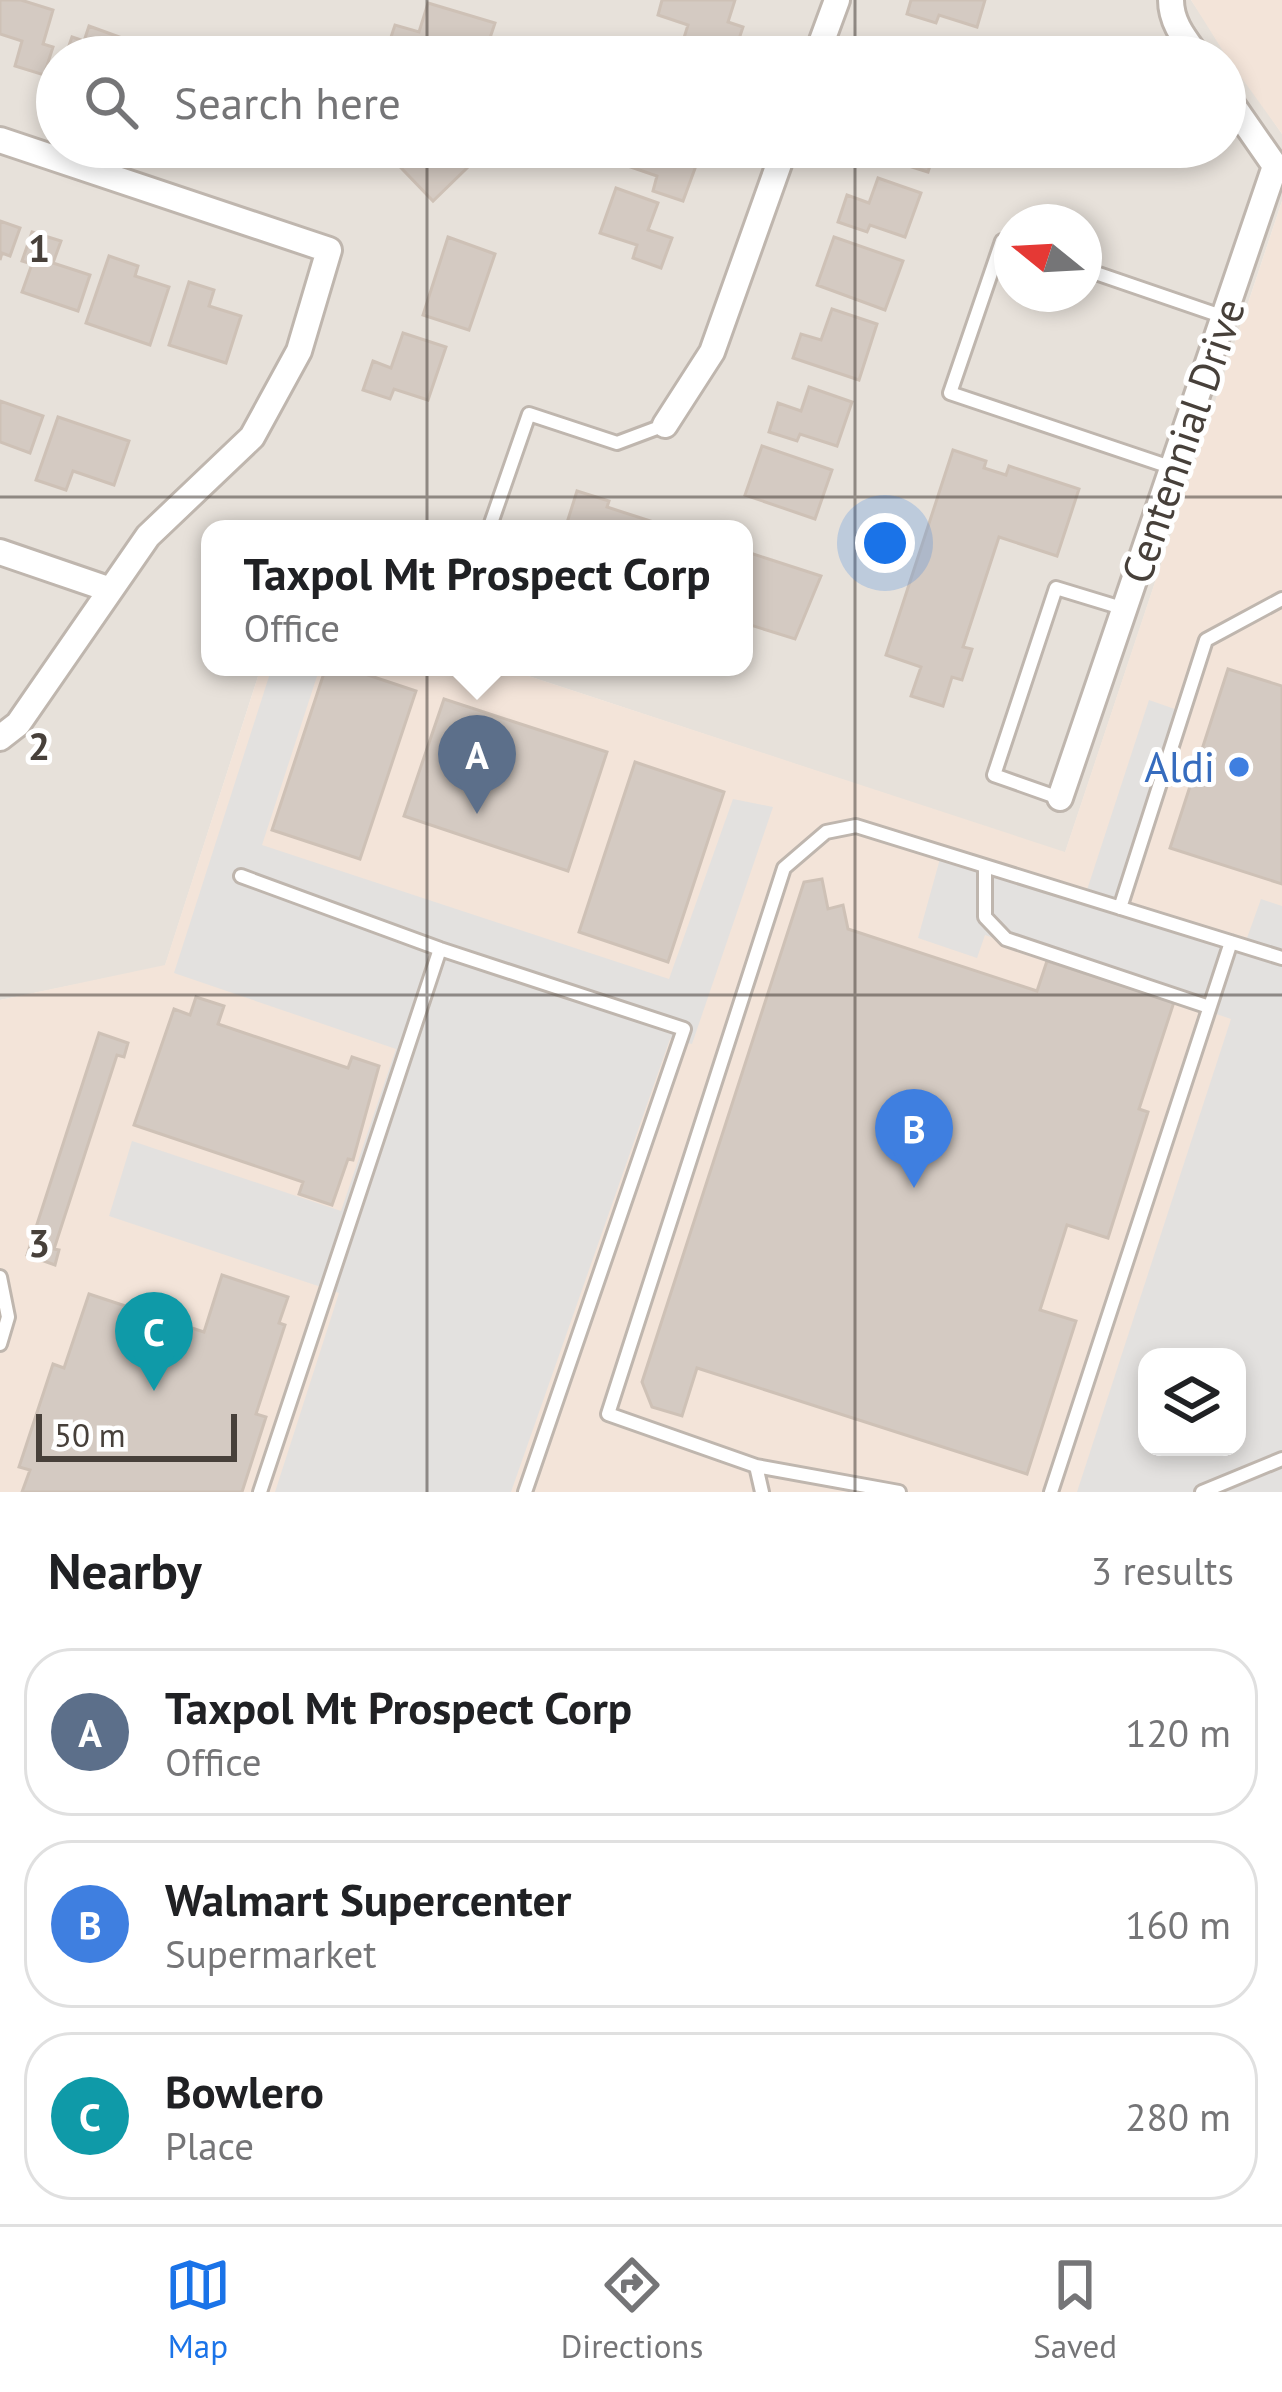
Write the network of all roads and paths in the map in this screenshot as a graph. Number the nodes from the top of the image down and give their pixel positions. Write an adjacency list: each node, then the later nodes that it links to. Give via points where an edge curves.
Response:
1 (837, 0): 3 (street)
2 (1172, 0): 4 (street)
3 (824, 36)
4 (1182, 36)
5 (1246, 124): 12 (street, Centennial Drive, via 1275,166)
6 (0, 140): 7 (street)
7 (36, 152)
8 (84, 168): 17 (street, via 329,250 299,351 252,437 148,536)
9 (777, 168): 13 (street, via 712,352)
10 (994, 265): 14 (lane, via 950,393)
11 (1102, 275): 12 (lane)
12 (1225, 317): 14 (street, Centennial Drive)
13 (665, 425): 15 (lane, via 617,442 529,414)
14 (1173, 468): 19 (street, Centennial Drive)
15 (491, 520)
16 (0, 552): 17 (street)
17 (108, 590): 20 (street, via 19,724)
18 (1282, 598): 24 (lane, via 1206,640)
19 (1125, 609): 21 (street, Centennial Drive); 21 (lane, via 1056,588 994,775)
20 (0, 738)
21 (1060, 798)
22 (985, 866): 24 (lane); 28 (lane, via 985,917 1006,939); 32 (lane, via 856,826 826,832 784,868 608,1414)
23 (241, 876): 26 (lane)
24 (1120, 908): 25 (lane)
25 (1231, 942): 27 (lane); 28 (lane)
26 (440, 949): 33 (lane); 34 (lane, via 684,1029)
27 (1282, 958)
28 (1209, 1007): 37 (lane)
29 (0, 1277): 30 (lane, via 8,1317)
30 (0, 1344)
31 (1282, 1459): 38 (lane)
32 (756, 1466): 35 (lane); 36 (lane)
33 (260, 1492)
34 (525, 1492)
35 (762, 1492)
36 (899, 1492)
37 (1051, 1492)
38 (1202, 1492)

